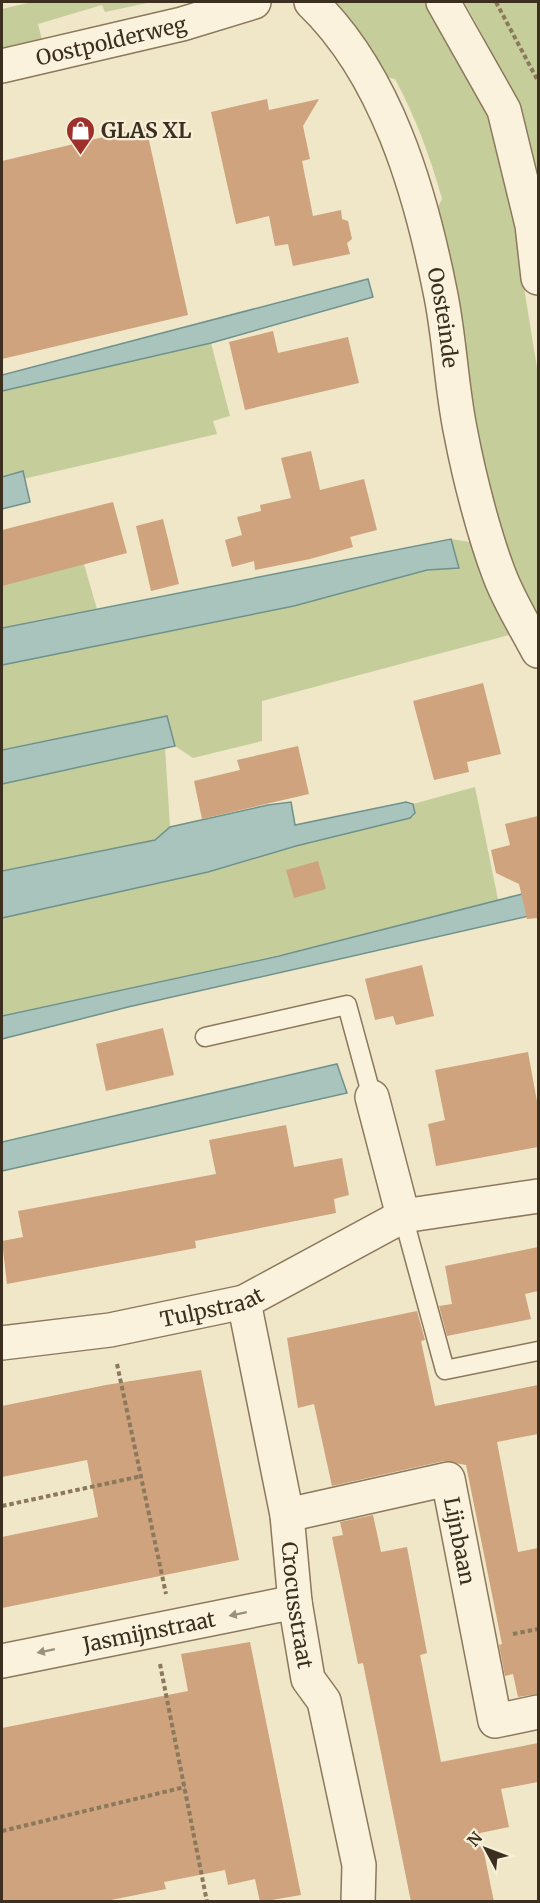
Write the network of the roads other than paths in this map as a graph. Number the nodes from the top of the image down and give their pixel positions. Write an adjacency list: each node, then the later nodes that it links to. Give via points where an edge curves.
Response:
1 (254, 2): 4 (street, Oostpolderweg, via 182,24)
2 (311, 2): 6 (street, Oosteinde, via 334,24 371,81 393,126 440,291 461,435 488,537 499,574)
3 (443, 2): 5 (street, via 504,110 532,225)
4 (2, 66)
5 (538, 278)
6 (538, 651)
7 (205, 1037): 8 (lane, via 347,1005)
8 (372, 1097): 10 (street)
9 (538, 1196): 10 (street, Tulpstraat)
10 (403, 1216): 11 (street, Tulpstraat); 13 (lane, via 445,1370)
11 (244, 1302): 12 (street, Tulpstraat, via 110,1330); 14 (street, Crocusstraat)
12 (2, 1343)
13 (538, 1351)
14 (287, 1515): 15 (street, Crocusstraat); 17 (street, Lijnbaan, via 448,1479 495,1721)
15 (295, 1602): 16 (street, Jasmijnstraat, one-way to 16); 18 (street, Crocusstraat, via 308,1679 324,1701 359,1865)
16 (2, 1661)
17 (538, 1712)
18 (358, 1902)

